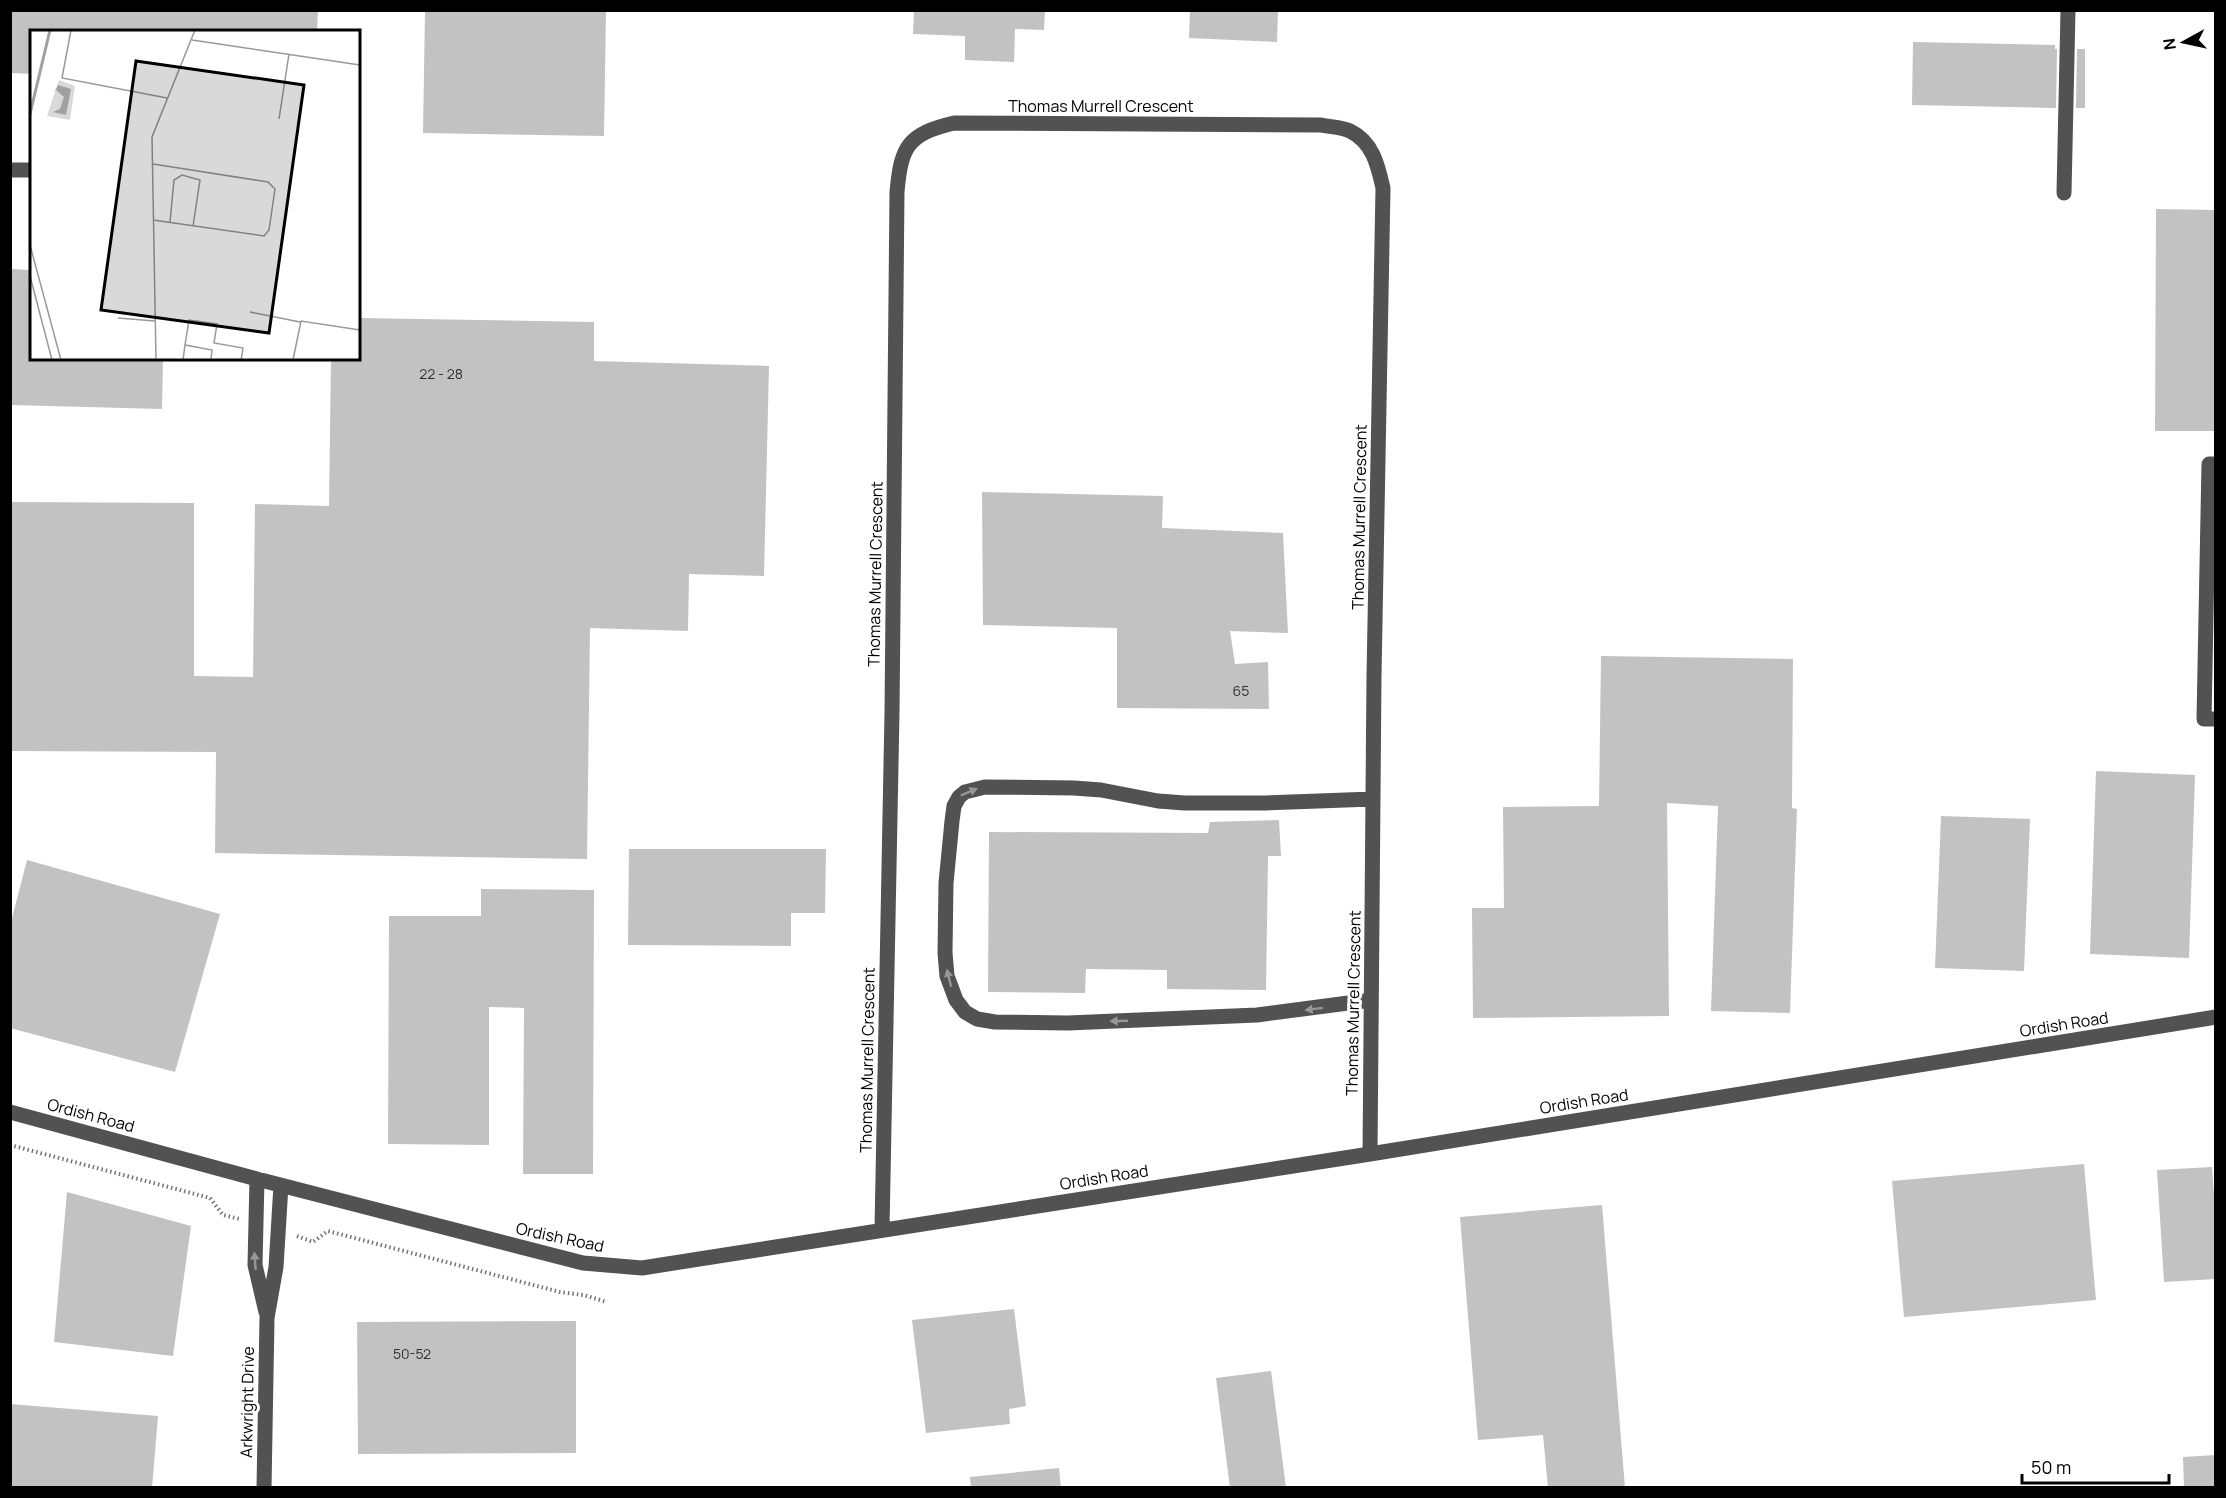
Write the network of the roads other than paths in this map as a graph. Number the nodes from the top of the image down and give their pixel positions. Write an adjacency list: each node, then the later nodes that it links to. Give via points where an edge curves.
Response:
1 (2068, 10): 4 (street)
2 (10, 170): 3 (street)
3 (30, 170)
4 (2064, 193)
5 (2216, 464): 6 (street, via 2209,464 2204,719)
6 (2216, 719)
7 (1373, 799): 8 (street, Thomas Murrell Crescent); 8 (street, one-way to 7, via 1257,1016 995,1022 976,1019 956,1000 947,976 945,953 952,821 954,806 965,792 985,787 1074,788 1185,803); 14 (street, Thomas Murrell Crescent, via 1383,188 1377,162 1366,143 1349,130 1321,125 954,123 917,136 905,149 897,192)
8 (1371, 1000): 11 (street, Thomas Murrell Crescent)
9 (2216, 1017): 11 (street, Ordish Road)
10 (10, 1112): 12 (street, Ordish Road)
11 (1370, 1154): 14 (street, Ordish Road)
12 (256, 1179): 13 (street, Ordish Road); 15 (street, Arkwright Drive, one-way to 12, via 255,1265)
13 (281, 1185): 14 (street, Ordish Road, via 583,1263 642,1268); 15 (street, Arkwright Drive, via 276,1267)
14 (882, 1229)
15 (267, 1318): 16 (street, Arkwright Drive)
16 (264, 1488)

